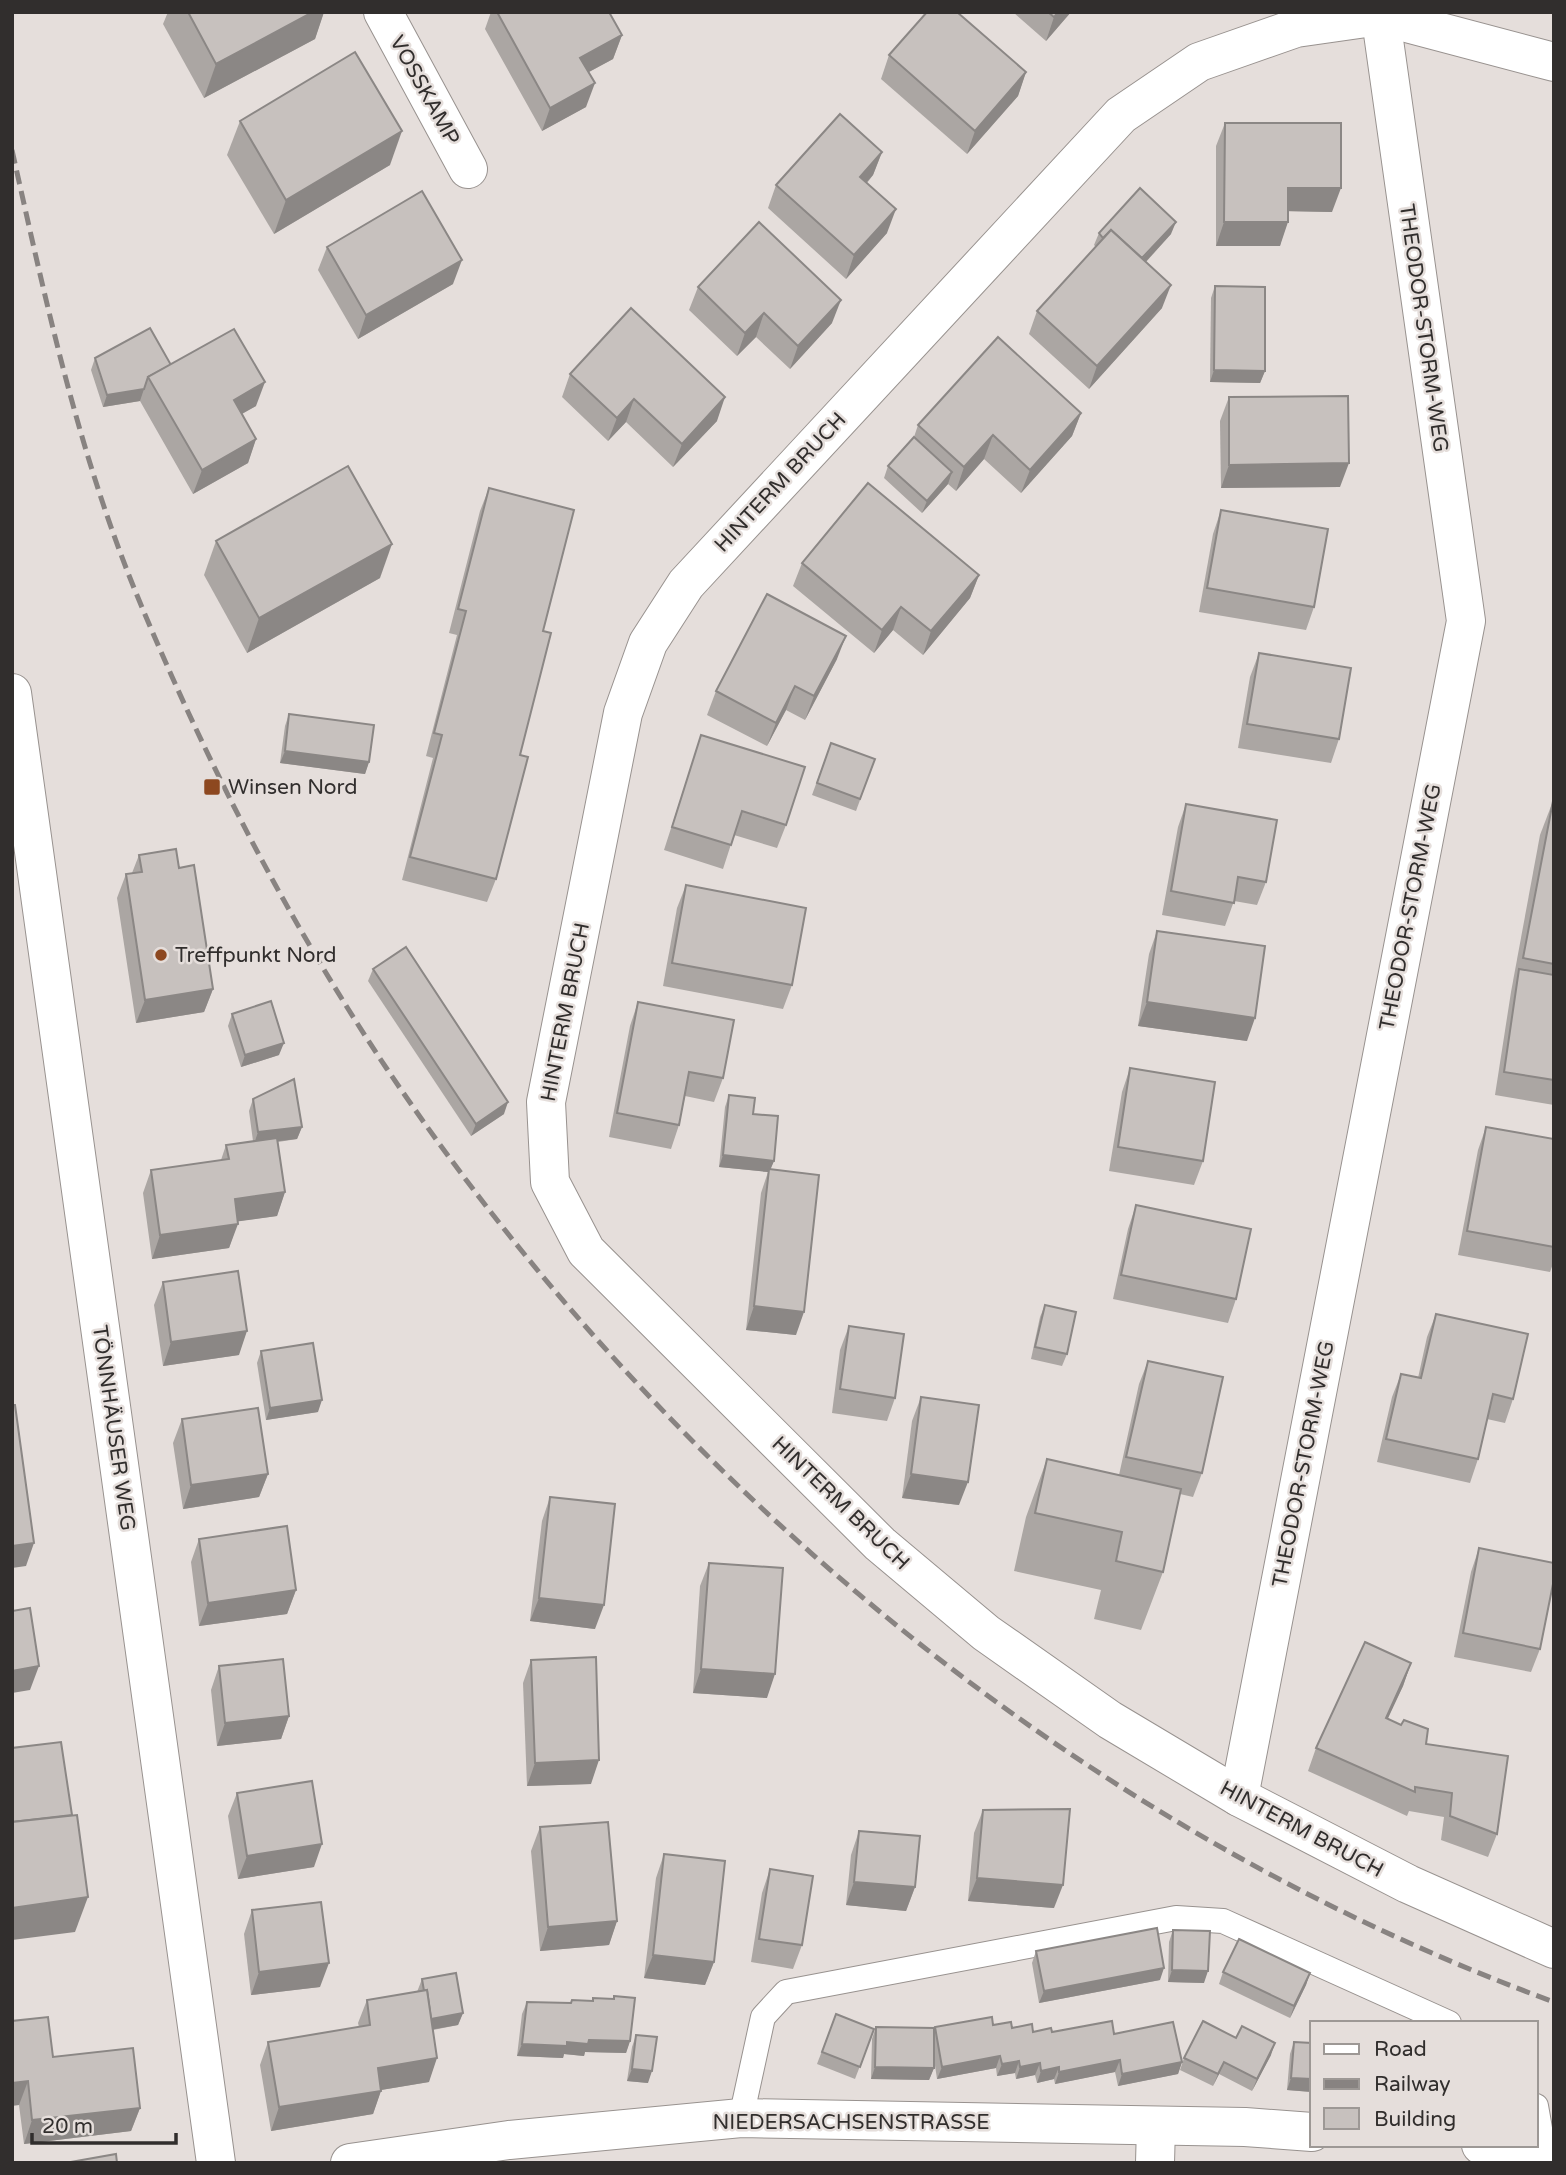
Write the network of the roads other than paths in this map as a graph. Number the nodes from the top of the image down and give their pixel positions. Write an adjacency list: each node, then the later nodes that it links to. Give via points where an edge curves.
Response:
1 (383, 12): 4 (street, VOSSKAMP)
2 (1380, 14): 3 (street); 6 (street, THEODOR-STORM-WEG, via 1466,621); 6 (street, HINTERM BRUCH, via 1296,28 1199,62 1121,115 686,584 648,643 623,713 546,1102 550,1182 586,1251 880,1544 986,1633 1110,1720)
3 (1554, 62)
4 (468, 169)
5 (12, 693): 15 (street, TÖNNHÄUSER WEG)
6 (1239, 1797): 7 (street, HINTERM BRUCH, via 1408,1884)
7 (1554, 1949)
8 (1445, 2021): 10 (lane, via 1223,1921 1176,1918 786,1992 763,2017)
9 (1538, 2113): 14 (lane)
10 (741, 2118): 12 (street, NIEDERSACHSENSTRASSE); 16 (street, NIEDERSACHSENSTRASSE, via 509,2140)
11 (1310, 2132): 12 (street, NIEDERSACHSENSTRASSE, via 1245,2127)
12 (1155, 2144)
13 (1504, 2147): 14 (street)
14 (1549, 2151)
15 (216, 2163)
16 (350, 2163)

